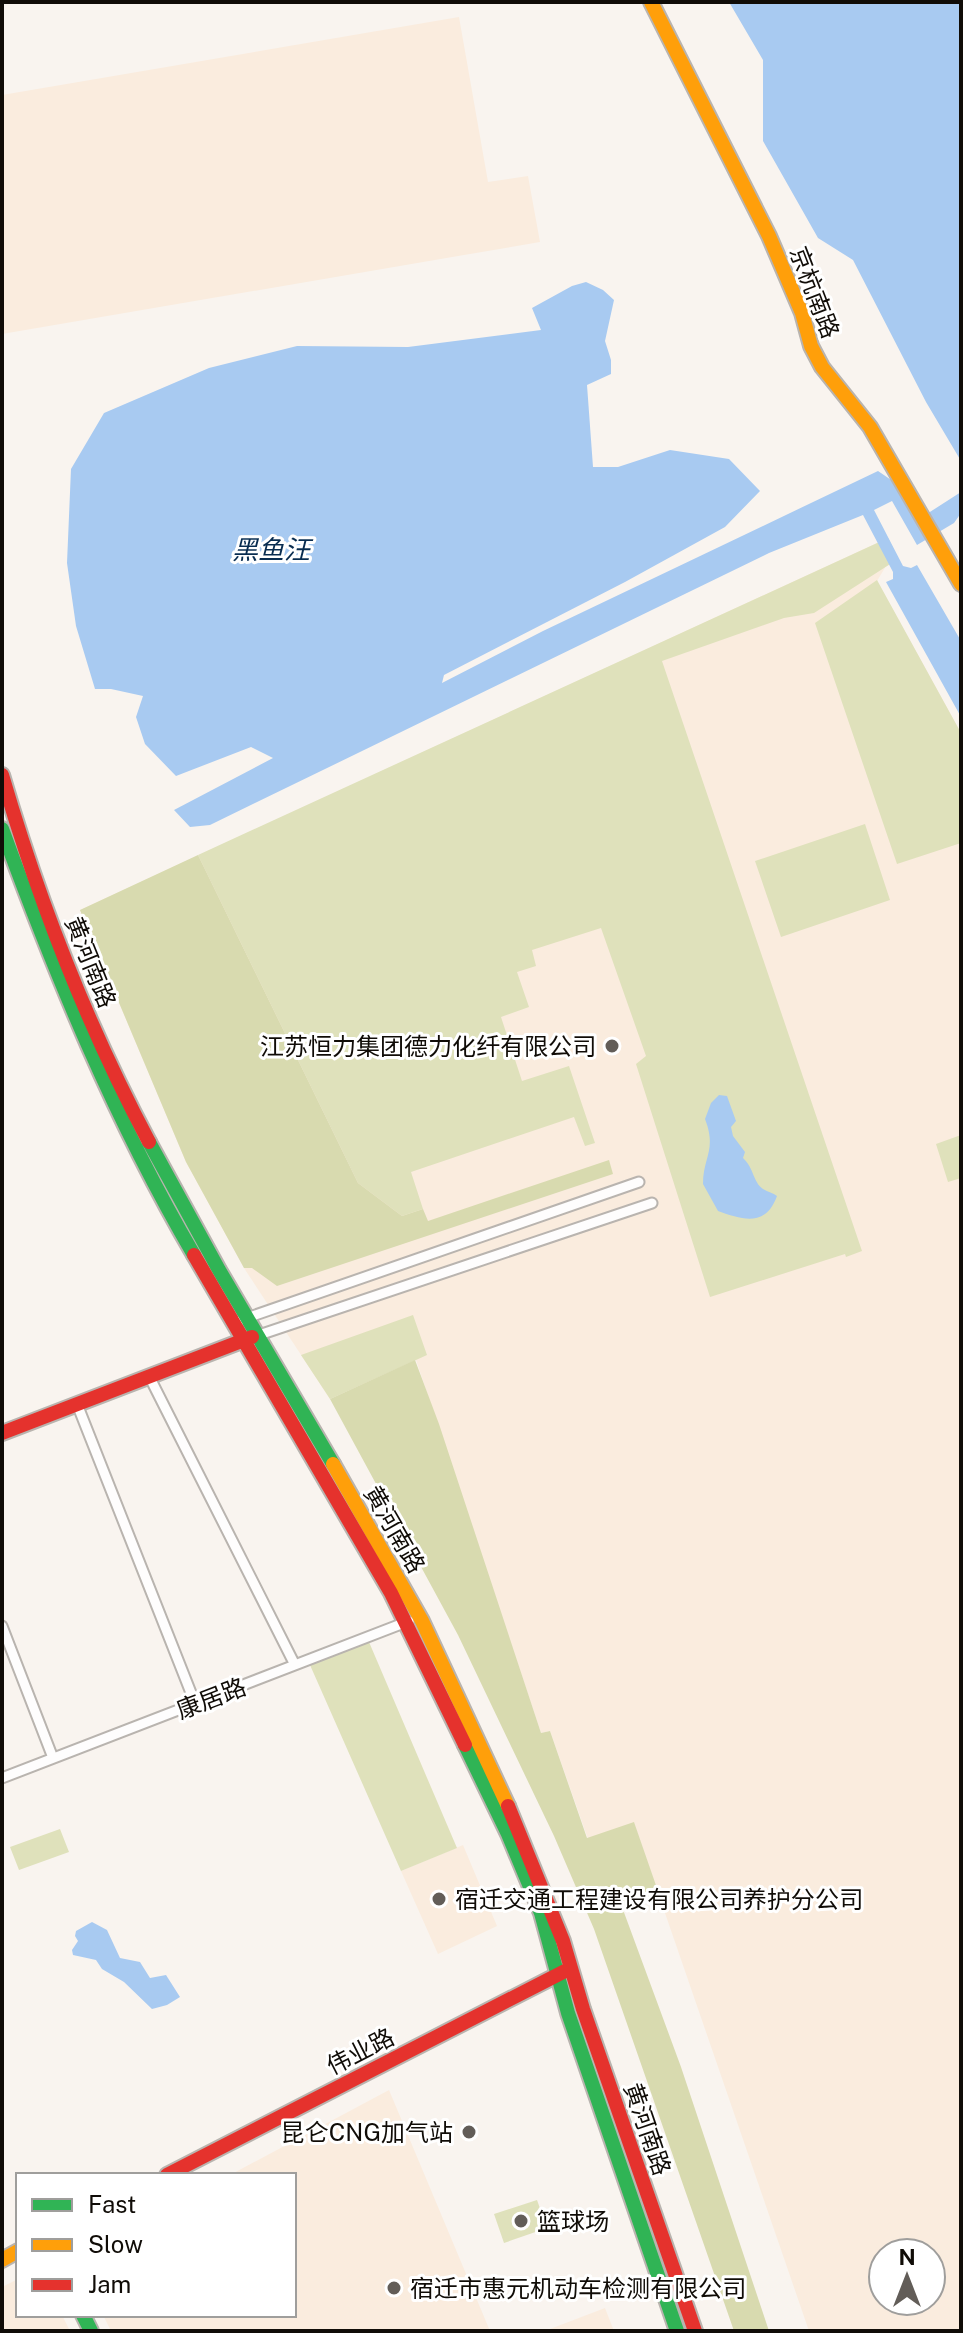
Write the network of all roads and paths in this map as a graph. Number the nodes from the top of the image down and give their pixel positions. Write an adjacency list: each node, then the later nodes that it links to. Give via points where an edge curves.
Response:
1 (651, 2): 2 (main road, 京杭南路, via 769,236 822,367 870,427)
2 (961, 584)
3 (2, 775): 7 (main road, 黄河南路, via 24,853 118,1082)
4 (2, 829): 7 (main road, 黄河南路, via 103,1083 183,1237)
5 (639, 1182): 7 (street)
6 (652, 1203): 8 (street)
7 (240, 1321): 8 (main road, 黄河南路)
8 (249, 1338): 9 (main road); 12 (main road, 黄河南路)
9 (149, 1376): 10 (main road); 14 (street)
10 (77, 1404): 11 (main road); 15 (street)
11 (2, 1433)
12 (413, 1620): 14 (street, 康居路); 18 (main road, 黄河南路, via 542,1881)
13 (2, 1626): 16 (street)
14 (295, 1665): 15 (street, 康居路)
15 (195, 1703): 16 (street, 康居路)
16 (53, 1758): 17 (street, 康居路)
17 (2, 1778)
18 (566, 1970): 19 (main road, 伟业路); 20 (main road, 黄河南路, via 568,2013); 21 (main road, 黄河南路)
19 (171, 2173)
20 (677, 2331)
21 (695, 2331)

